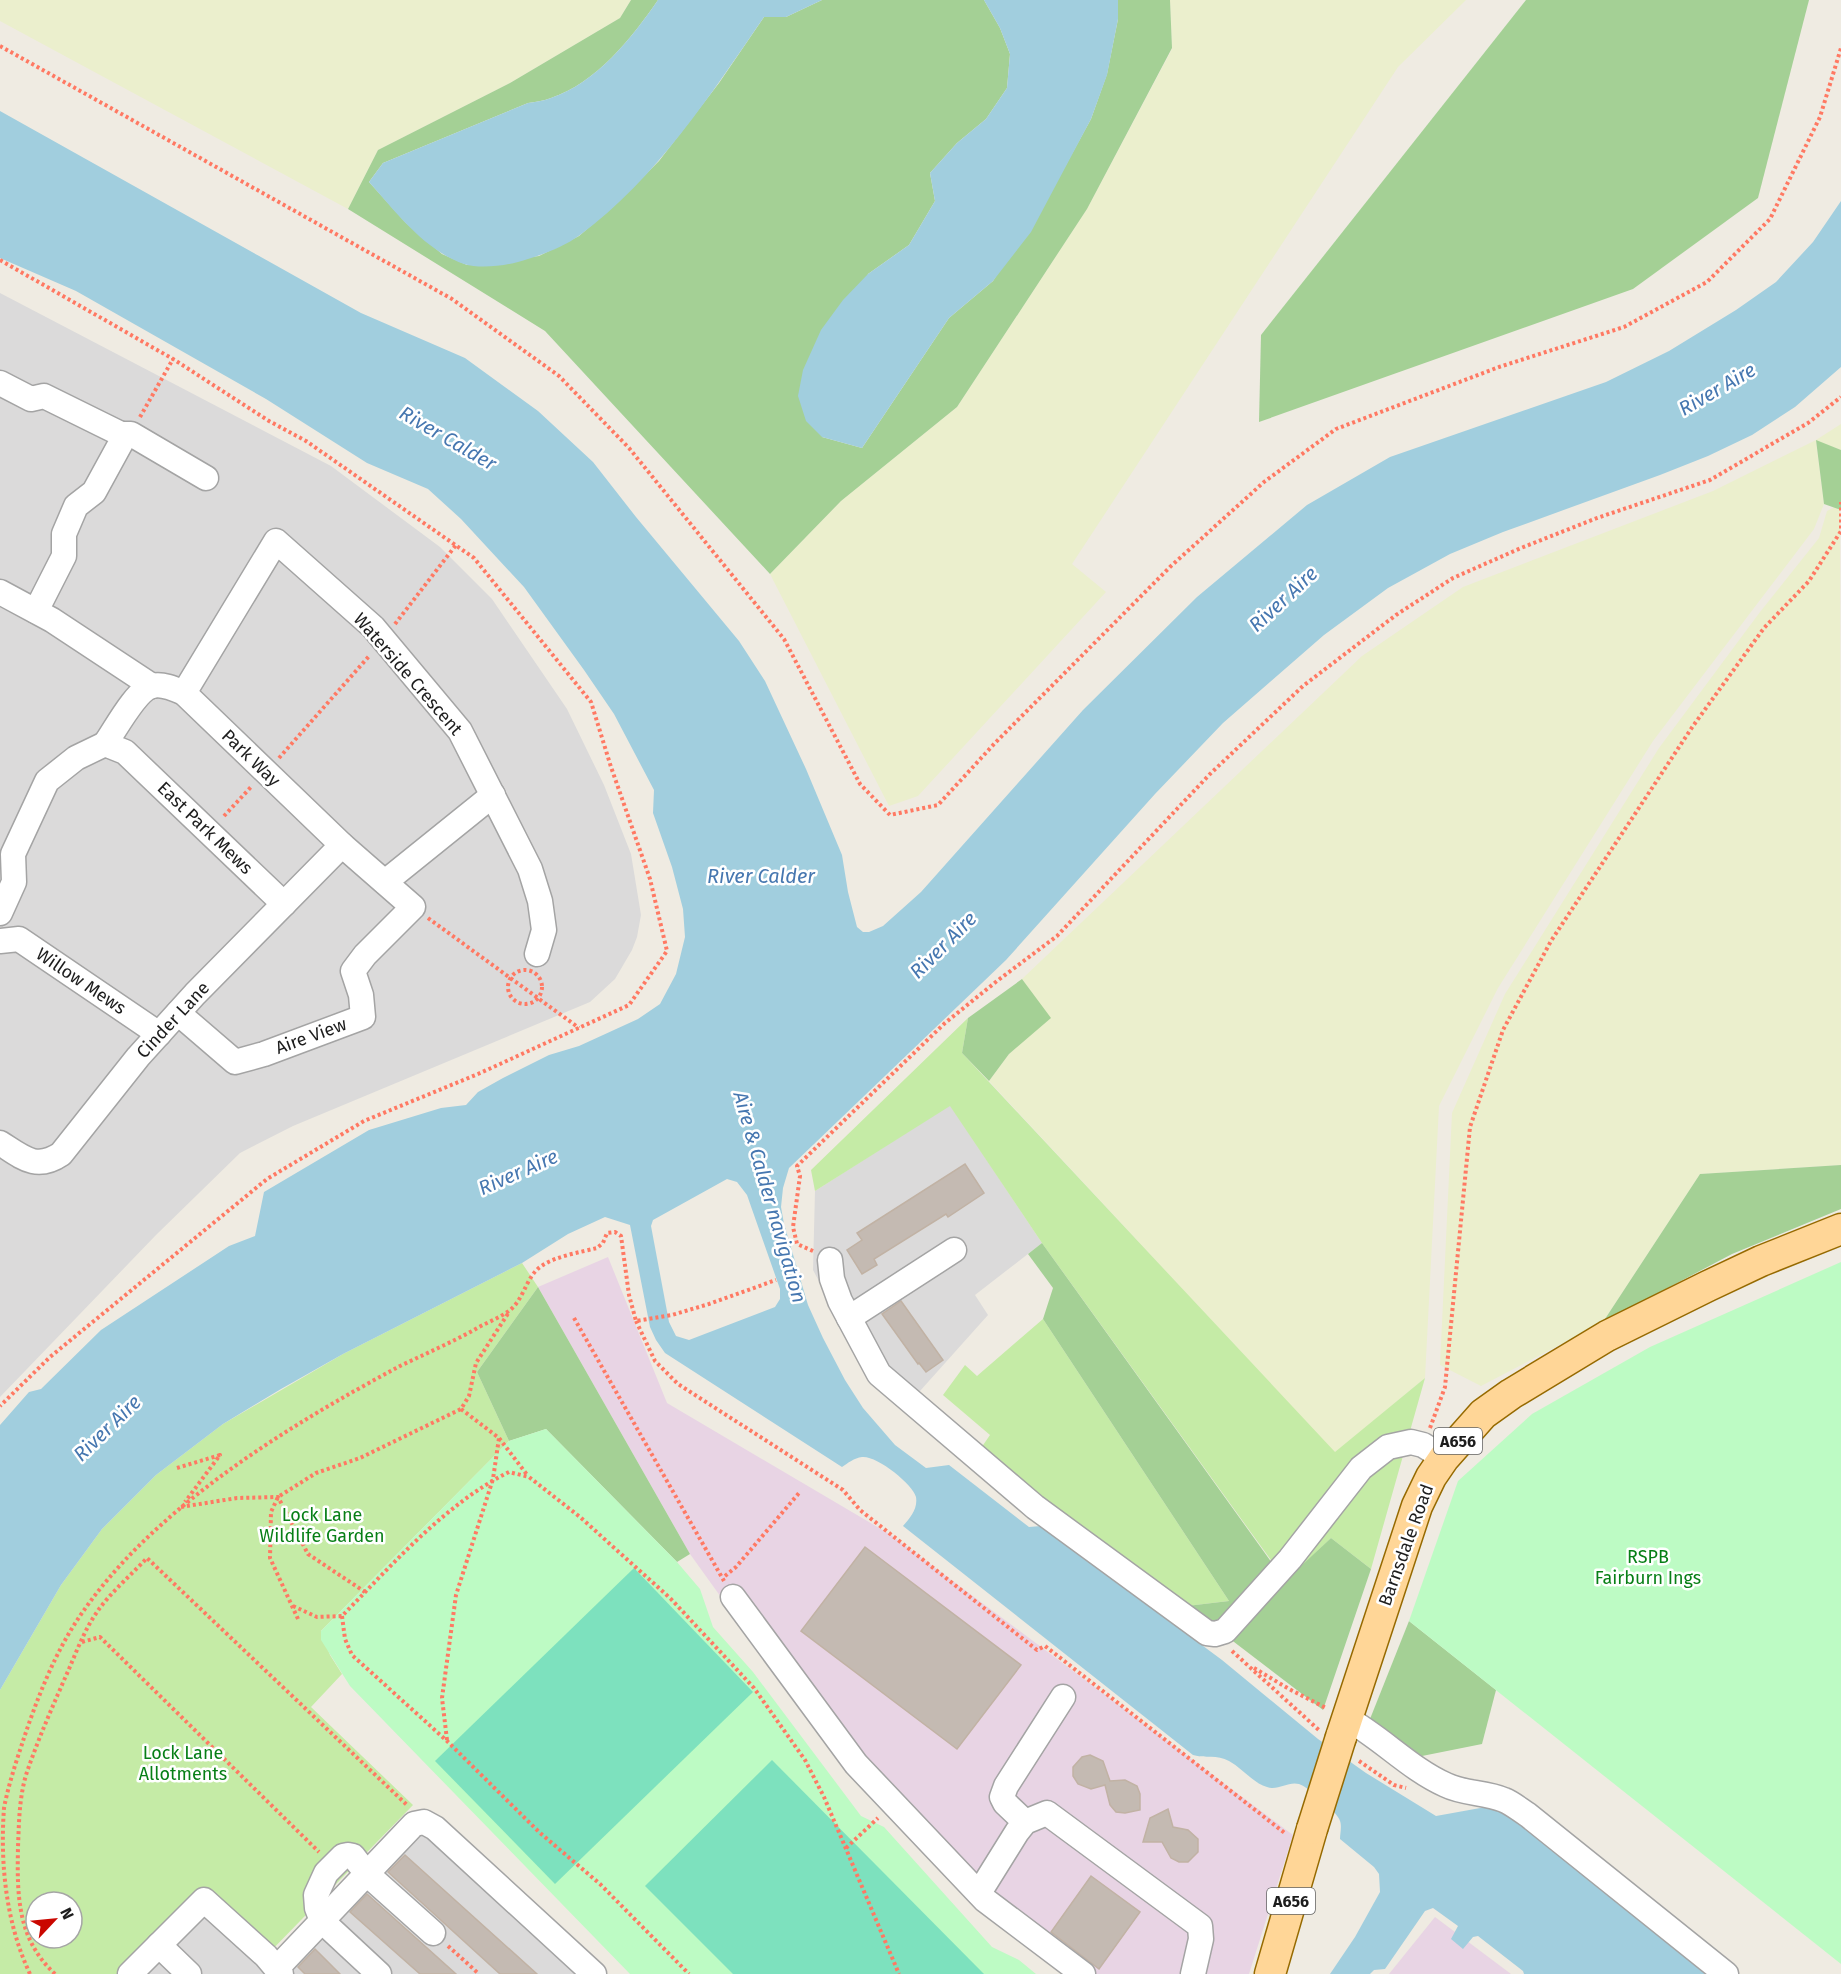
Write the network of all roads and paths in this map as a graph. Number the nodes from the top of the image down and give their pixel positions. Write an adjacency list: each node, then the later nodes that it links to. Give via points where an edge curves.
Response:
1 (0, 46): 2 (path, via 452,299 560,376 629,448 784,639 860,784 890,815 938,806 994,743 1170,567 1263,482 1336,429 1499,367 1624,327 1707,282 1770,219 1820,117)
2 (1841, 48)
3 (173, 359): 6 (path)
4 (0, 383): 6 (street, via 31,399 44,396)
5 (1841, 397): 35 (path, via 1808,423 1710,480 1597,518 1453,578 1396,615 1303,686 1210,774 1057,936 945,1023 797,1166 797,1244)
6 (126, 434): 7 (street); 11 (street, via 94,492 75,506 63,534 64,556)
7 (206, 478)
8 (1841, 502): 44 (path, via 1841,531 1809,580 1764,628 1693,726 1551,940 1503,1030 1470,1127 1445,1387)
9 (456, 545): 12 (path)
10 (0, 592): 11 (street)
11 (36, 611): 13 (street)
12 (383, 640): 14 (street, Waterside Crescent, via 276,541); 16 (path); 17 (street, Waterside Crescent, via 460,731)
13 (152, 686): 14 (street); 15 (street, via 136,697)
14 (184, 693): 16 (street, Park Way)
15 (115, 748): 18 (street, East Park Mews); 23 (street, via 76,758 47,781 13,854 14,882)
16 (266, 772): 18 (path, via 224,815); 19 (street, Park Way)
17 (493, 795): 20 (street); 25 (street, Waterside Crescent, via 530,869 540,902 544,930)
18 (221, 844): 21 (street, East Park Mews)
19 (342, 845): 20 (street, Park Way); 21 (street, Cinder Lane)
20 (385, 882): 22 (street, Park Way)
21 (284, 904): 28 (street, Cinder Lane)
22 (413, 907): 26 (path); 28 (street, Aire View, via 353,971 363,1017 235,1062)
23 (0, 913)
24 (0, 941): 30 (street, Willow Mews, via 19,939)
25 (537, 954)
26 (510, 977): 27 (path); 27 (path, via 508,988 513,999 528,1004); 27 (path, via 526,969 536,973 542,982)
27 (538, 998): 29 (path)
28 (178, 1013): 30 (street, Cinder Lane)
29 (579, 1028)
30 (159, 1034): 32 (street, Cinder Lane, via 54,1159 27,1160)
31 (336, 1138): 41 (path, via 267,1179 50,1357)
32 (0, 1143)
33 (1841, 1229): 44 (main road, Barnsdale Road / A656, via 1708,1286 1574,1355 1511,1394)
34 (954, 1250): 39 (street)
35 (830, 1260): 39 (street, via 832,1279)
36 (776, 1280): 40 (path, via 672,1315)
37 (511, 1309): 40 (path, via 530,1277 543,1265 597,1248 608,1233 615,1232 621,1236); 42 (path, via 476,1363 470,1396); 50 (path, via 333,1403)
38 (574, 1318): 51 (path)
39 (849, 1318): 56 (street, via 879,1374 920,1410 1035,1507 1207,1633)
40 (636, 1321): 65 (path, via 656,1361 678,1384 843,1490 860,1510 1036,1650 1045,1646)
41 (0, 1406)
42 (461, 1409): 43 (path); 49 (path, via 360,1458 316,1473)
43 (499, 1438): 46 (path); 47 (path)
44 (1433, 1452): 56 (street, via 1411,1442 1388,1447 1361,1468 1246,1610 1225,1632); 60 (main road, Barnsdale Road / A656, via 1431,1477 1417,1506)
45 (177, 1468): 50 (path, via 220,1455)
46 (529, 1477): 47 (path, via 509,1472); 66 (path, via 671,1599 754,1688 805,1760)
47 (494, 1479): 52 (path, via 451,1510); 61 (path, via 456,1595 442,1698)
48 (799, 1493): 51 (path, via 736,1567)
49 (278, 1497): 50 (path, via 237,1498); 52 (path, via 308,1554); 53 (path, via 271,1512 270,1558)
50 (181, 1507): 74 (path, via 114,1573 76,1622 41,1693 16,1762 4,1807 1,1847 10,1918)
51 (728, 1588): 62 (street, via 856,1764)
52 (365, 1592): 54 (path)
53 (293, 1606): 54 (path, via 317,1617); 55 (path)
54 (342, 1616): 61 (path, via 352,1655)
55 (298, 1618)
56 (1215, 1634): 58 (path)
57 (81, 1642): 64 (path, via 97,1612 147,1558); 67 (path, via 100,1637); 75 (path, via 44,1725 19,1807 17,1888 21,1917 31,1944)
58 (1245, 1663): 60 (path); 60 (path, via 1289,1689)
59 (1063, 1697): 63 (street, via 1002,1797)
60 (1337, 1730): 65 (main road, Barnsdale Road / A656, bridge); 86 (street, via 1380,1738 1401,1757 1448,1787 1504,1800 1528,1815)
61 (447, 1741): 81 (path, via 539,1832 600,1884)
62 (894, 1803): 66 (path); 69 (street)
63 (1025, 1822): 69 (street); 84 (street, via 1047,1813 1200,1926)
64 (419, 1823): 68 (street); 80 (street, via 435,1828)
65 (1301, 1833): 85 (main road, Barnsdale Road / A656)
66 (846, 1848): 82 (path)
67 (333, 1866): 68 (street, via 343,1856 353,1856); 70 (street, via 316,1896)
68 (367, 1874): 70 (street); 71 (street)
69 (979, 1893): 83 (street)
70 (322, 1920): 73 (street); 78 (street)
71 (434, 1934): 79 (path)
72 (159, 1945): 73 (street, via 204,1900); 76 (street); 77 (street)
73 (279, 1971)
74 (30, 1974)
75 (55, 1974)
76 (130, 1974)
77 (189, 1974)
78 (379, 1974)
79 (479, 1974)
80 (594, 1974)
81 (689, 1974)
82 (899, 1974)
83 (1083, 1974)
84 (1193, 1974)
85 (1270, 1974)
86 (1726, 1974)

